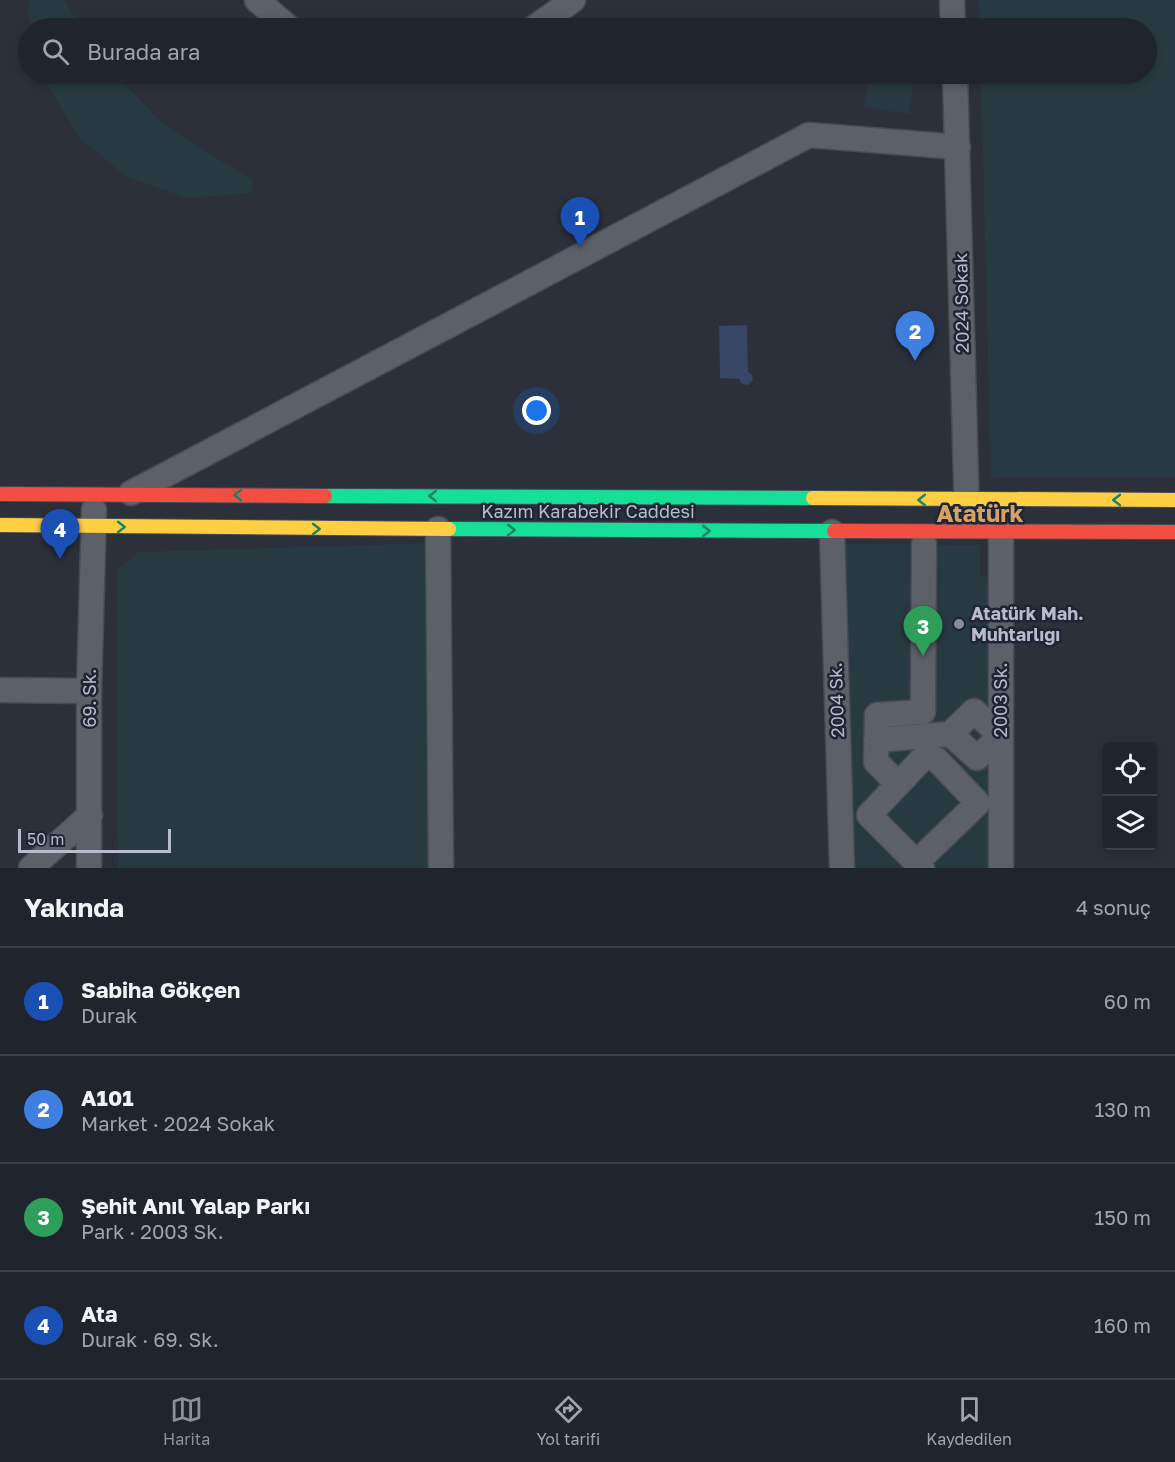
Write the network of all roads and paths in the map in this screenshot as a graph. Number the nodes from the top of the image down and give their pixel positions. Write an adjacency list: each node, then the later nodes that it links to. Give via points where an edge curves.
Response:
1 (257, 0): 4 (street)
2 (573, 0): 5 (street)
3 (952, 0): 6 (street)
4 (278, 18)
5 (548, 18)
6 (953, 18)
7 (955, 84): 8 (street, 2024 Sokak)
8 (958, 147): 11 (street, via 808,135); 12 (street, 2024 Sokak)
9 (0, 494): 10 (street, Kazım Karabekir Caddesi)
10 (95, 494): 11 (street, Kazım Karabekir Caddesi); 15 (street, 69. Sk.)
11 (129, 494): 12 (street, Kazım Karabekir Caddesi, one-way to 11)
12 (967, 500): 13 (street, Kazım Karabekir Caddesi, one-way to 12); 18 (street, 2024 Sokak)
13 (1175, 500)
14 (0, 525): 15 (street, Kazım Karabekir Caddesi)
15 (93, 527): 16 (street, Kazım Karabekir Caddesi, one-way to 16); 23 (street, 69. Sk.)
16 (438, 529): 17 (street, Kazım Karabekir Caddesi, one-way to 17); 33 (street)
17 (832, 532): 18 (street, Kazım Karabekir Caddesi); 25 (street, 2004 Sk.)
18 (967, 532): 19 (street, Kazım Karabekir Caddesi)
19 (1001, 532): 20 (street, Kazım Karabekir Caddesi); 27 (street, 2003 Sk.)
20 (1175, 532)
21 (924, 544): 26 (street, via 931,615 923,712 877,715)
22 (0, 690): 23 (street)
23 (89, 691): 29 (street, 69. Sk.)
24 (950, 734): 26 (street); 27 (street, via 977,758); 27 (street, via 974,711)
25 (838, 735): 26 (street); 34 (street, 2004 Sk.)
26 (877, 736): 28 (street, via 876,762)
27 (1001, 736): 35 (street, 2003 Sk.)
28 (898, 784): 30 (street, via 869,815); 30 (street, via 925,756 936,759 978,803)
29 (90, 815): 31 (street); 32 (street, 69. Sk.)
30 (920, 865)
31 (31, 868)
32 (89, 868)
33 (441, 868)
34 (842, 868)
35 (1001, 868)

